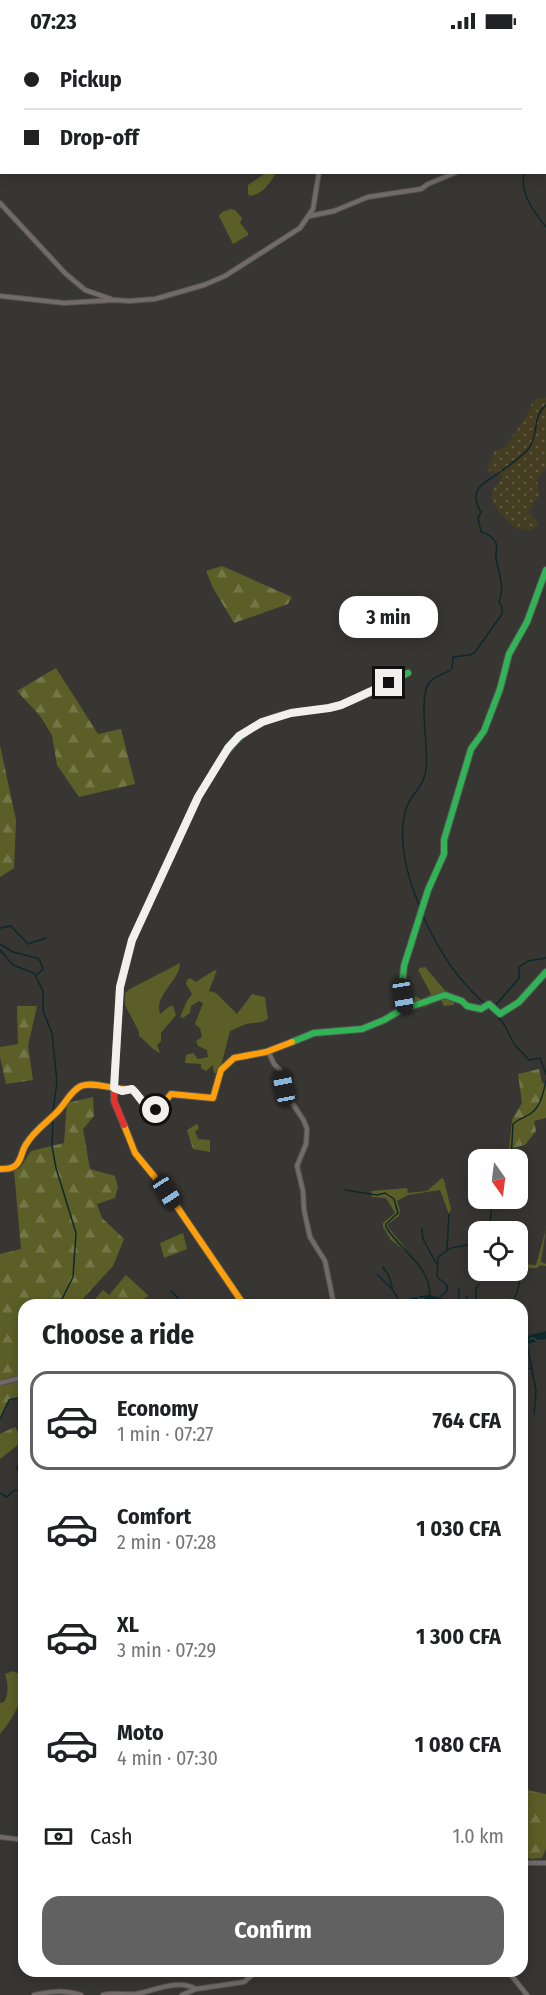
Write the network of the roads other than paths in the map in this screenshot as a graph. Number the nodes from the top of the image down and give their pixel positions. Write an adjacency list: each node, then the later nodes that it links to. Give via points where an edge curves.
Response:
1 (319, 174): 4 (street)
2 (453, 174): 4 (street, via 417,190 368,196 334,211)
3 (0, 203): 6 (street, via 85,290)
4 (309, 216): 6 (street, via 300,228 225,276 155,299)
5 (0, 296): 6 (street, via 64,303)
6 (115, 300)
7 (546, 570): 10 (street, via 527,622 509,654 484,731 471,749 444,840 444,854 404,966)
8 (408, 673): 12 (street, via 341,705 262,722 228,748 198,797 132,940 120,987)
9 (546, 972): 10 (street, via 520,1001 500,1014 489,1004 481,1009 445,995)
10 (405, 1009): 11 (street, via 362,1029 310,1034)
11 (268, 1051): 12 (street, via 228,1062 217,1079 213,1098 171,1094 159,1109 152,1110 132,1089); 15 (street, via 307,1129 297,1166 310,1238 325,1261)
12 (114, 1088): 13 (street, via 80,1087 32,1134 19,1162); 14 (street, via 114,1101 135,1153 167,1192)
13 (0, 1169)
14 (240, 1299)
15 (333, 1299)
16 (18, 1378): 17 (street)
17 (0, 1383)
18 (0, 1837): 19 (street)
19 (18, 1839)
20 (528, 1863): 21 (street)
21 (546, 1863)
22 (250, 1977): 24 (street, via 244,1982)
23 (514, 1977): 29 (street)
24 (196, 1989): 27 (street, via 181,1985 137,1994); 28 (street)
25 (34, 1995): 26 (street, via 58,1991)
26 (81, 1995)
27 (103, 1995)
28 (182, 1995)
29 (526, 1995)

